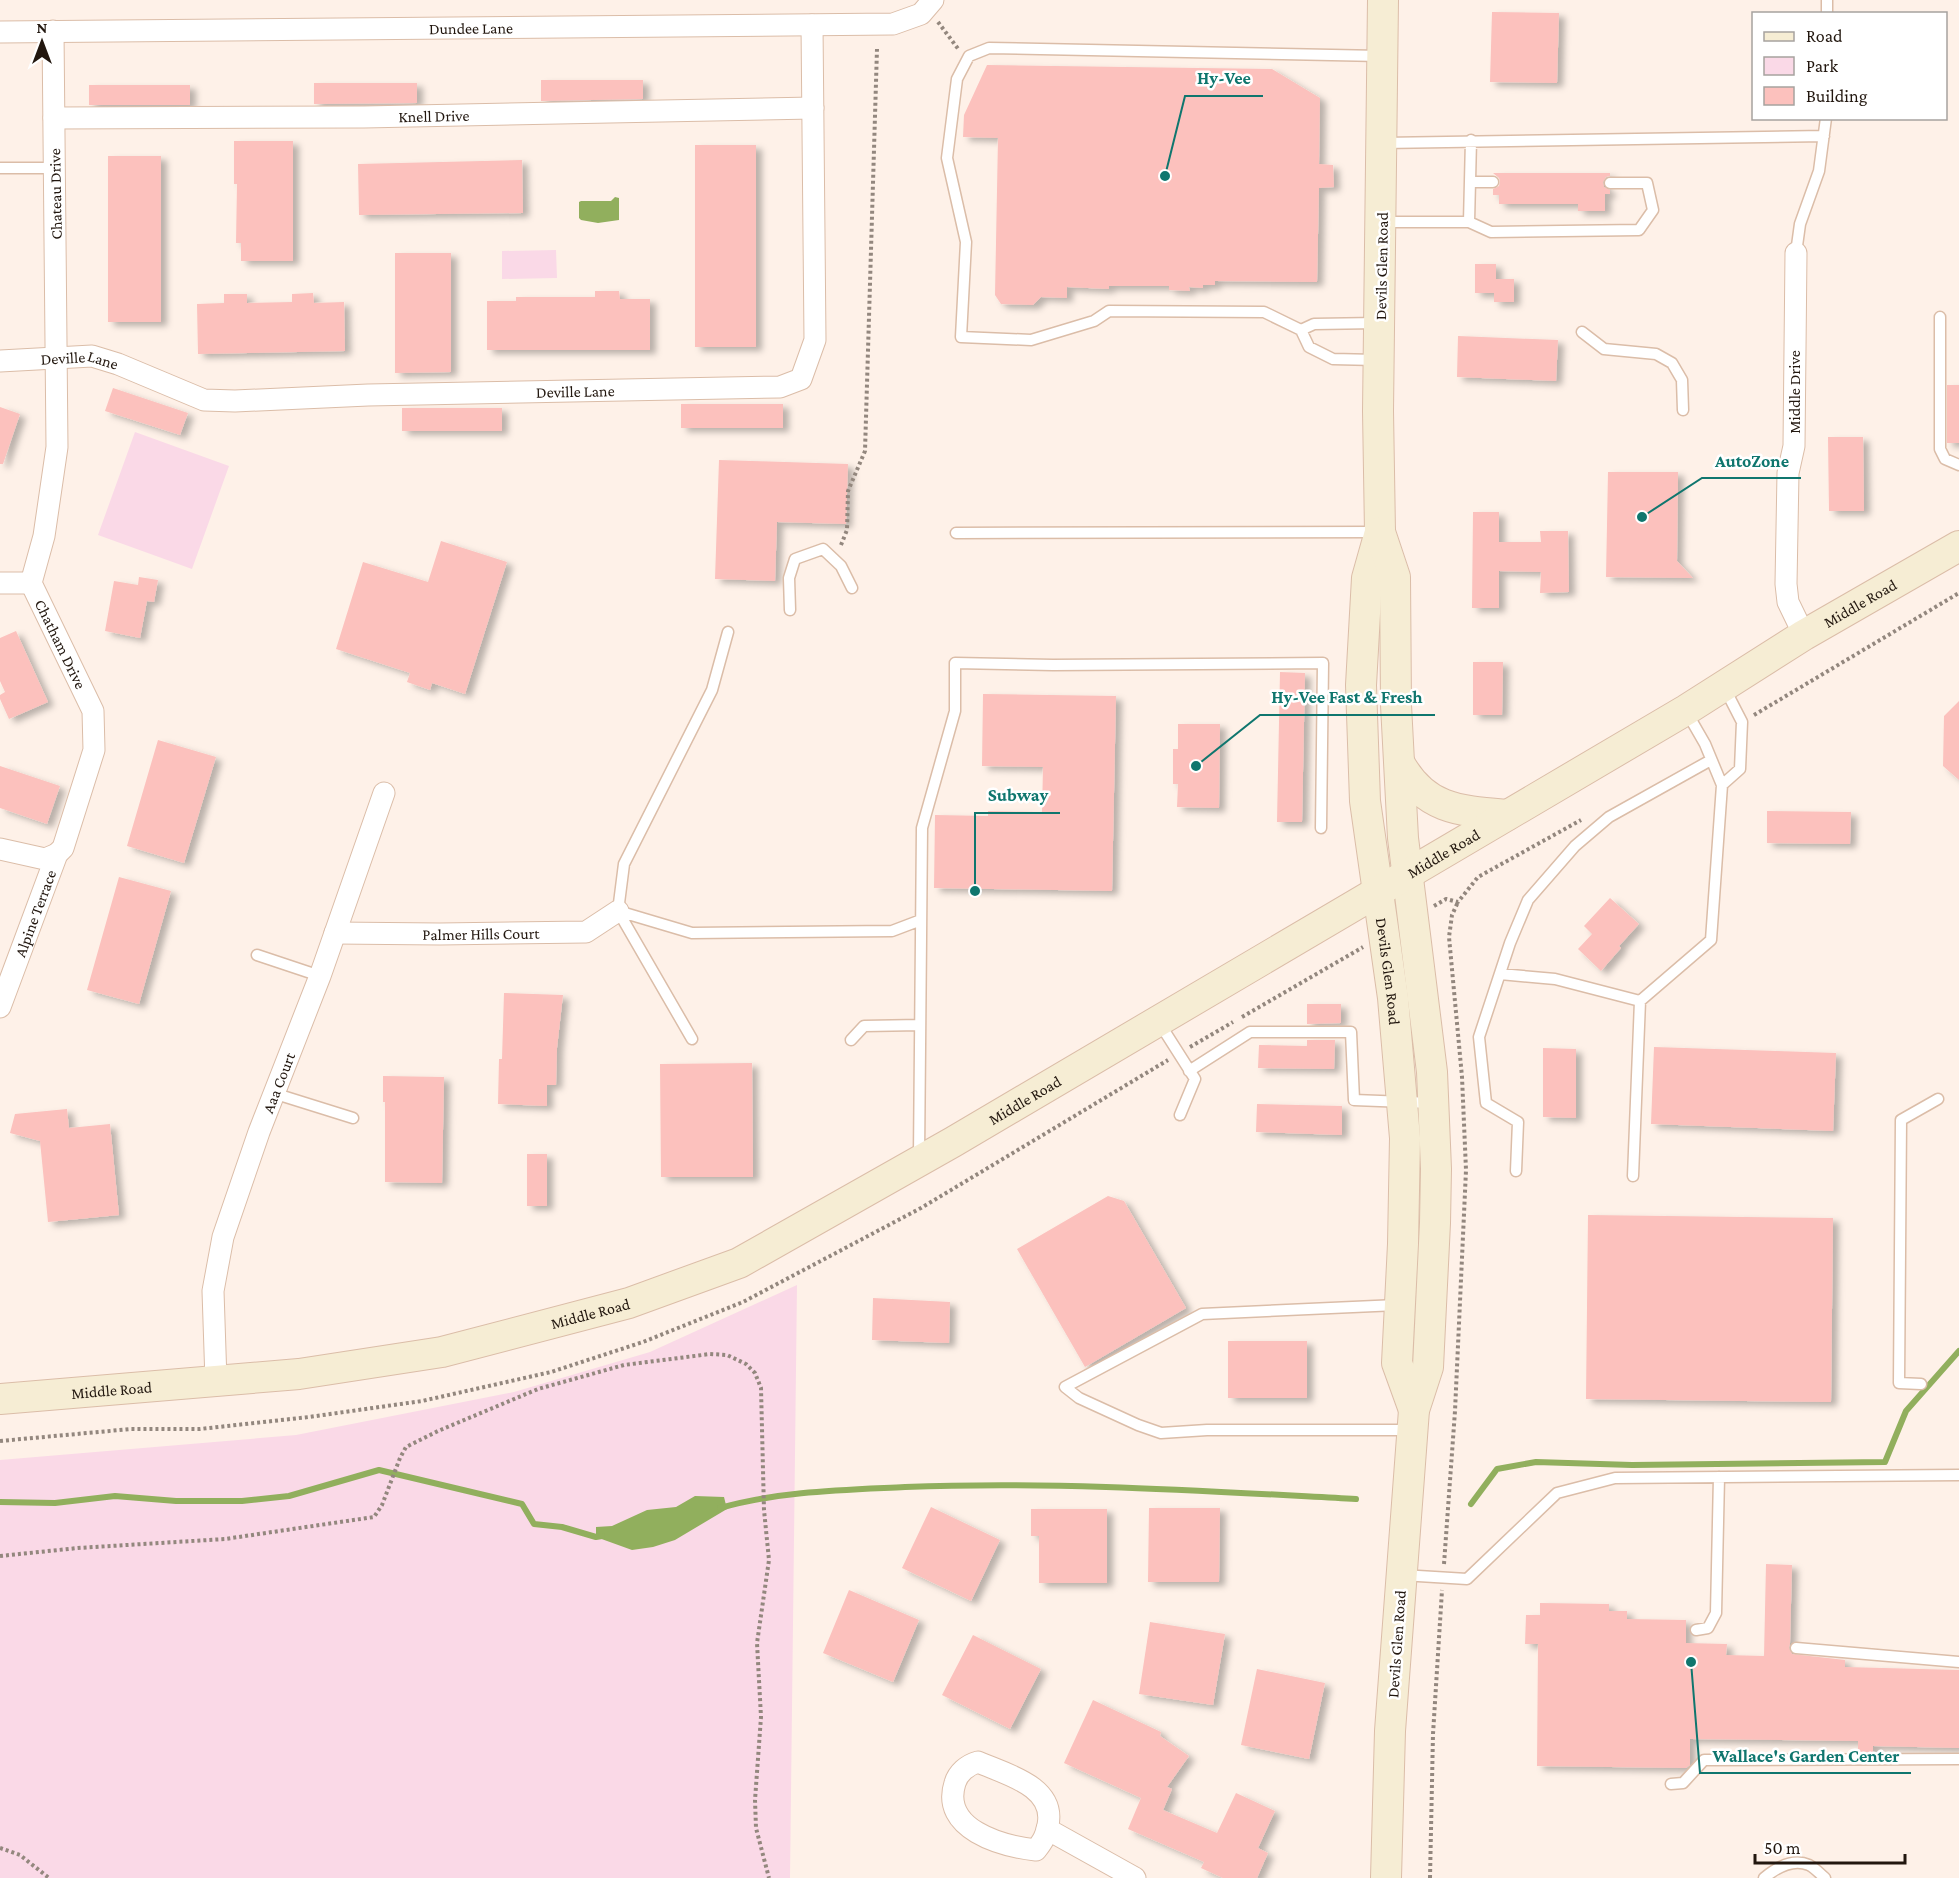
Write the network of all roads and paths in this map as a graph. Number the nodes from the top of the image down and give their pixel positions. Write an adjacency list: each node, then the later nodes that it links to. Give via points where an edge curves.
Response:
1 (1383, 0): 7 (main road, Devils Glen Road)
2 (930, 4): 3 (street, Dundee Lane, via 921,14 893,24); 8 (path)
3 (812, 25): 4 (street, Dundee Lane); 9 (street, Deville Lane)
4 (53, 31): 5 (street, Dundee Lane); 10 (street, Chateau Drive)
5 (0, 32)
6 (877, 49): 35 (path, via 865,452 848,491 847,530)
7 (1382, 56): 8 (lane, via 989,48 969,56); 14 (main road, Devils Glen Road)
8 (967, 61): 25 (lane, via 957,79 948,158 966,242 961,337 1031,340 1094,321 1109,310 1264,312)
9 (813, 108): 10 (street, Knell Drive, via 364,117); 27 (street, Deville Lane, via 815,340 801,379 780,387 204,400 92,356)
10 (54, 118): 16 (street, Chateau Drive)
11 (1826, 120): 12 (lane)
12 (1824, 136): 13 (lane); 22 (lane, via 1819,171 1800,224)
13 (1471, 140): 14 (lane); 17 (lane)
14 (1382, 143): 20 (main road, Devils Glen Road)
15 (0, 168): 16 (lane)
16 (54, 168): 27 (street, Chateau Drive)
17 (1470, 182): 18 (lane); 21 (lane)
18 (1493, 182)
19 (1610, 183): 21 (lane, via 1647,183 1653,210 1640,230 1491,232)
20 (1381, 222): 21 (lane); 24 (main road, Devils Glen Road)
21 (1469, 222)
22 (1796, 253): 41 (street, Middle Drive, via 1794,446 1788,473 1786,584 1788,602)
23 (1940, 317): 31 (lane, via 1940,449 1945,459)
24 (1380, 324): 25 (lane, via 1314,324); 28 (main road, Devils Glen Road)
25 (1301, 330): 28 (lane, via 1309,346 1333,359)
26 (1582, 332): 30 (lane, via 1604,349 1656,354 1672,363 1682,380)
27 (57, 358): 29 (street, Deville Lane); 37 (street, Chatham Drive, via 57,447 44,536)
28 (1379, 360): 32 (main road, Devils Glen Road)
29 (0, 361)
30 (1683, 411)
31 (1959, 465)
32 (1380, 532): 33 (lane); 45 (main road, Devils Glen Road, via 1395,577); 53 (main road, Devils Glen Road, via 1367,578 1361,685 1365,801)
33 (956, 533)
34 (1959, 546): 41 (main road, Middle Road)
35 (835, 560): 38 (lane); 39 (lane, via 823,549 795,559 789,578)
36 (0, 583): 37 (street)
37 (31, 583): 51 (street, Chatham Drive, via 93,711 94,750 63,848)
38 (852, 588)
39 (790, 610)
40 (728, 632): 55 (lane, via 712,690 624,864)
41 (1804, 635): 42 (main road, Middle Road)
42 (1724, 687): 43 (main road, Middle Road); 46 (lane, via 1742,722 1740,769)
43 (1686, 710): 44 (lane); 48 (main road, Middle Road)
44 (1711, 760): 46 (lane); 59 (lane, via 1609,817 1575,846 1528,900)
45 (1400, 764): 48 (main road, via 1427,797 1471,812); 52 (main road, Devils Glen Road)
46 (1722, 785): 61 (lane, via 1711,940)
47 (384, 793): 57 (street, Aaa Court)
48 (1507, 815): 52 (main road, Middle Road)
49 (1321, 828): 56 (lane, via 1323,663 955,663 954,711 922,828)
50 (0, 849): 51 (street, via 45,859)
51 (57, 854): 62 (street, Alpine Terrace)
52 (1408, 873): 53 (main road, Middle Road); 71 (main road, Devils Glen Road, via 1427,1026)
53 (1378, 891): 63 (main road, Middle Road); 70 (main road, Devils Glen Road)
54 (1458, 902): 86 (path, via 1449,937 1466,1170)
55 (618, 911): 56 (lane, via 692,933 892,931); 57 (street, Palmer Hills Court, via 586,932); 65 (lane)
56 (921, 920): 64 (lane)
57 (335, 933): 60 (street, Aaa Court)
58 (257, 955): 60 (lane)
59 (1500, 974): 61 (lane, via 1555,979); 75 (lane, via 1479,1038 1486,1103 1518,1122)
60 (320, 975): 68 (street, Aaa Court)
61 (1640, 1000): 76 (lane)
62 (0, 1007)
63 (1157, 1020): 67 (lane); 74 (main road, Middle Road)
64 (920, 1026): 66 (lane, via 864,1026); 74 (lane)
65 (692, 1039)
66 (851, 1040)
67 (1190, 1071): 70 (lane, via 1250,1032 1351,1032 1354,1100); 72 (lane, via 1195,1079)
68 (273, 1093): 73 (lane); 78 (street, Aaa Court, via 223,1237 213,1291)
69 (1938, 1099): 79 (lane, via 1902,1120 1899,1383)
70 (1402, 1102): 71 (lane); 77 (main road, Devils Glen Road, via 1405,1188)
71 (1432, 1103): 81 (main road, Devils Glen Road, via 1436,1169 1428,1367)
72 (1180, 1115)
73 (353, 1118)
74 (919, 1161): 78 (main road, Middle Road, via 739,1263 629,1303 442,1352 299,1374)
75 (1516, 1171)
76 (1633, 1176)
77 (1401, 1305): 81 (main road, Devils Glen Road, via 1397,1363); 81 (lane, via 1202,1314 1065,1387 1079,1398 1161,1433)
78 (216, 1381): 80 (main road, Middle Road)
79 (1921, 1384)
80 (0, 1399)
81 (1414, 1420): 85 (main road, Devils Glen Road)
82 (1959, 1475): 83 (lane)
83 (1719, 1477): 86 (lane, via 1615,1478 1557,1493 1467,1579); 87 (lane, via 1716,1613 1708,1628)
84 (0, 1556): 95 (path, via 225,1539 374,1517 406,1447 438,1431 538,1389 624,1365 727,1355 746,1364 755,1373 760,1388 769,1560 757,1643 761,1718 754,1800 756,1828)
85 (1402, 1575): 86 (lane); 97 (main road, Devils Glen Road, via 1390,1731)
86 (1443, 1578): 98 (path, via 1433,1734)
87 (1696, 1630)
88 (1796, 1647): 89 (lane)
89 (1959, 1662)
90 (1959, 1759): 91 (lane, via 1704,1760 1683,1783)
91 (1671, 1784)
92 (1047, 1829): 92 (street, via 1050,1816 1045,1798 1024,1781 978,1762 968,1765 956,1779 951,1796 954,1809 974,1833 1017,1848 1036,1850); 96 (street)
93 (0, 1848): 94 (path, via 20,1855)
94 (49, 1878)
95 (769, 1878)
96 (1135, 1878)
97 (1386, 1878)
98 (1430, 1878)
99 (1764, 1878): 100 (lane, via 1792,1863 1809,1865)
100 (1825, 1878)

